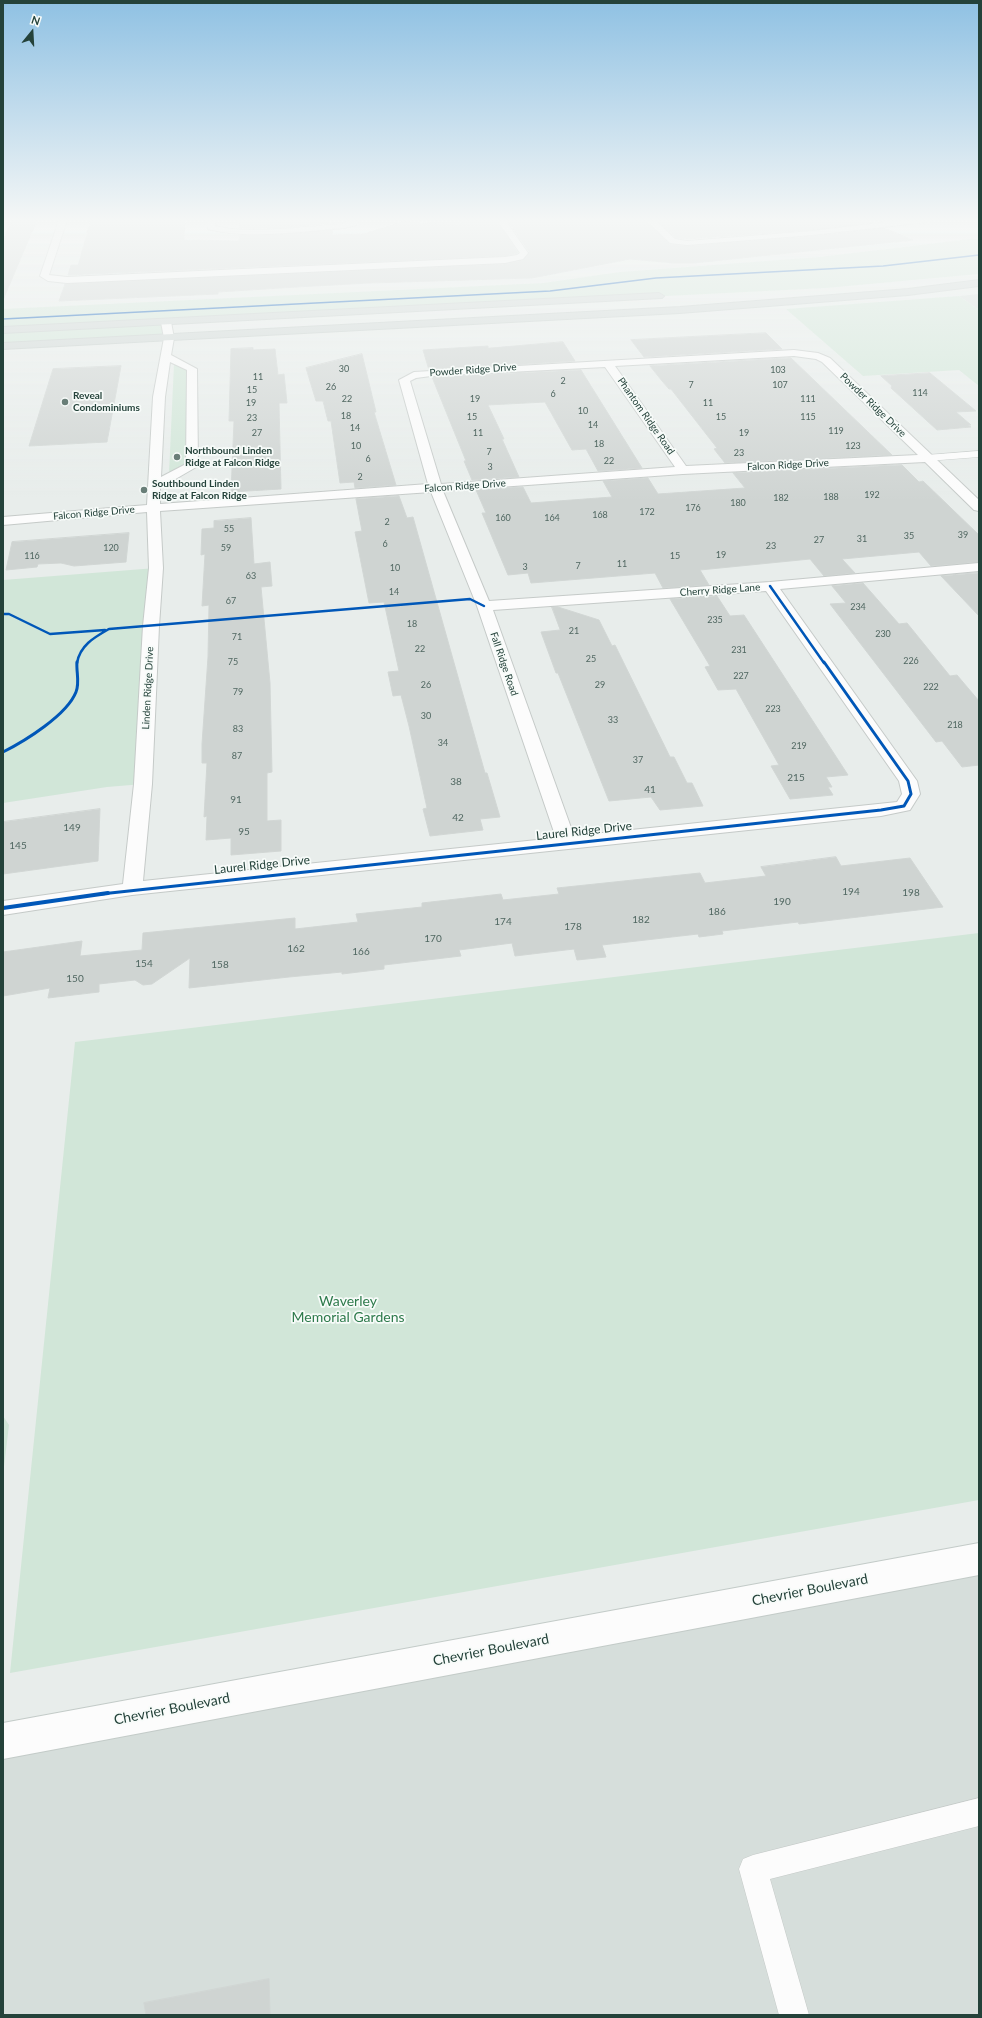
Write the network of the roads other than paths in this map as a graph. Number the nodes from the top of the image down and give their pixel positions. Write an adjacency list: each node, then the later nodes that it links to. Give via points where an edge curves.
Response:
1 (317, 314): 3 (main road)
2 (604, 314): 5 (main road)
3 (166, 322): 4 (main road); 6 (street, Linden Ridge Drive)
4 (3, 330)
5 (207, 336): 6 (main road); 9 (main road, via 187,340)
6 (169, 338): 7 (main road); 9 (street, Linden Ridge Drive)
7 (118, 340): 8 (main road); 9 (main road)
8 (3, 346)
9 (166, 353): 14 (street, Linden Ridge Drive, via 159,397); 14 (street, via 192,369 192,466)
10 (608, 363): 12 (street, Powder Ridge Drive, via 794,354 818,356 826,360); 13 (street, Phantom Ridge Road); 15 (street, Powder Ridge Drive, via 431,372 404,380)
11 (979, 454): 12 (lane)
12 (927, 458): 13 (street, Falcon Ridge Drive); 17 (street, Powder Ridge Drive)
13 (683, 470): 15 (street, Falcon Ridge Drive)
14 (154, 486): 16 (street, Linden Ridge Drive)
15 (436, 489): 16 (street, Falcon Ridge Drive); 21 (street, Fall Ridge Road)
16 (153, 508): 18 (street, Falcon Ridge Drive); 23 (street, Linden Ridge Drive, via 156,568 143,784)
17 (979, 508)
18 (3, 522)
19 (979, 567): 20 (street, Cherry Ridge Lane)
20 (770, 586): 21 (street, Cherry Ridge Lane); 22 (street, Laurel Ridge Drive, via 908,781 911,794 904,806)
21 (484, 606): 22 (street, Fall Ridge Road)
22 (567, 842): 23 (street, Laurel Ridge Drive)
23 (132, 889): 24 (street, Laurel Ridge Drive)
24 (3, 908)
25 (979, 1559): 26 (street, Chevrier Boulevard)
26 (3, 1740)
27 (979, 1812): 28 (lane, via 753,1869)
28 (794, 2015)

